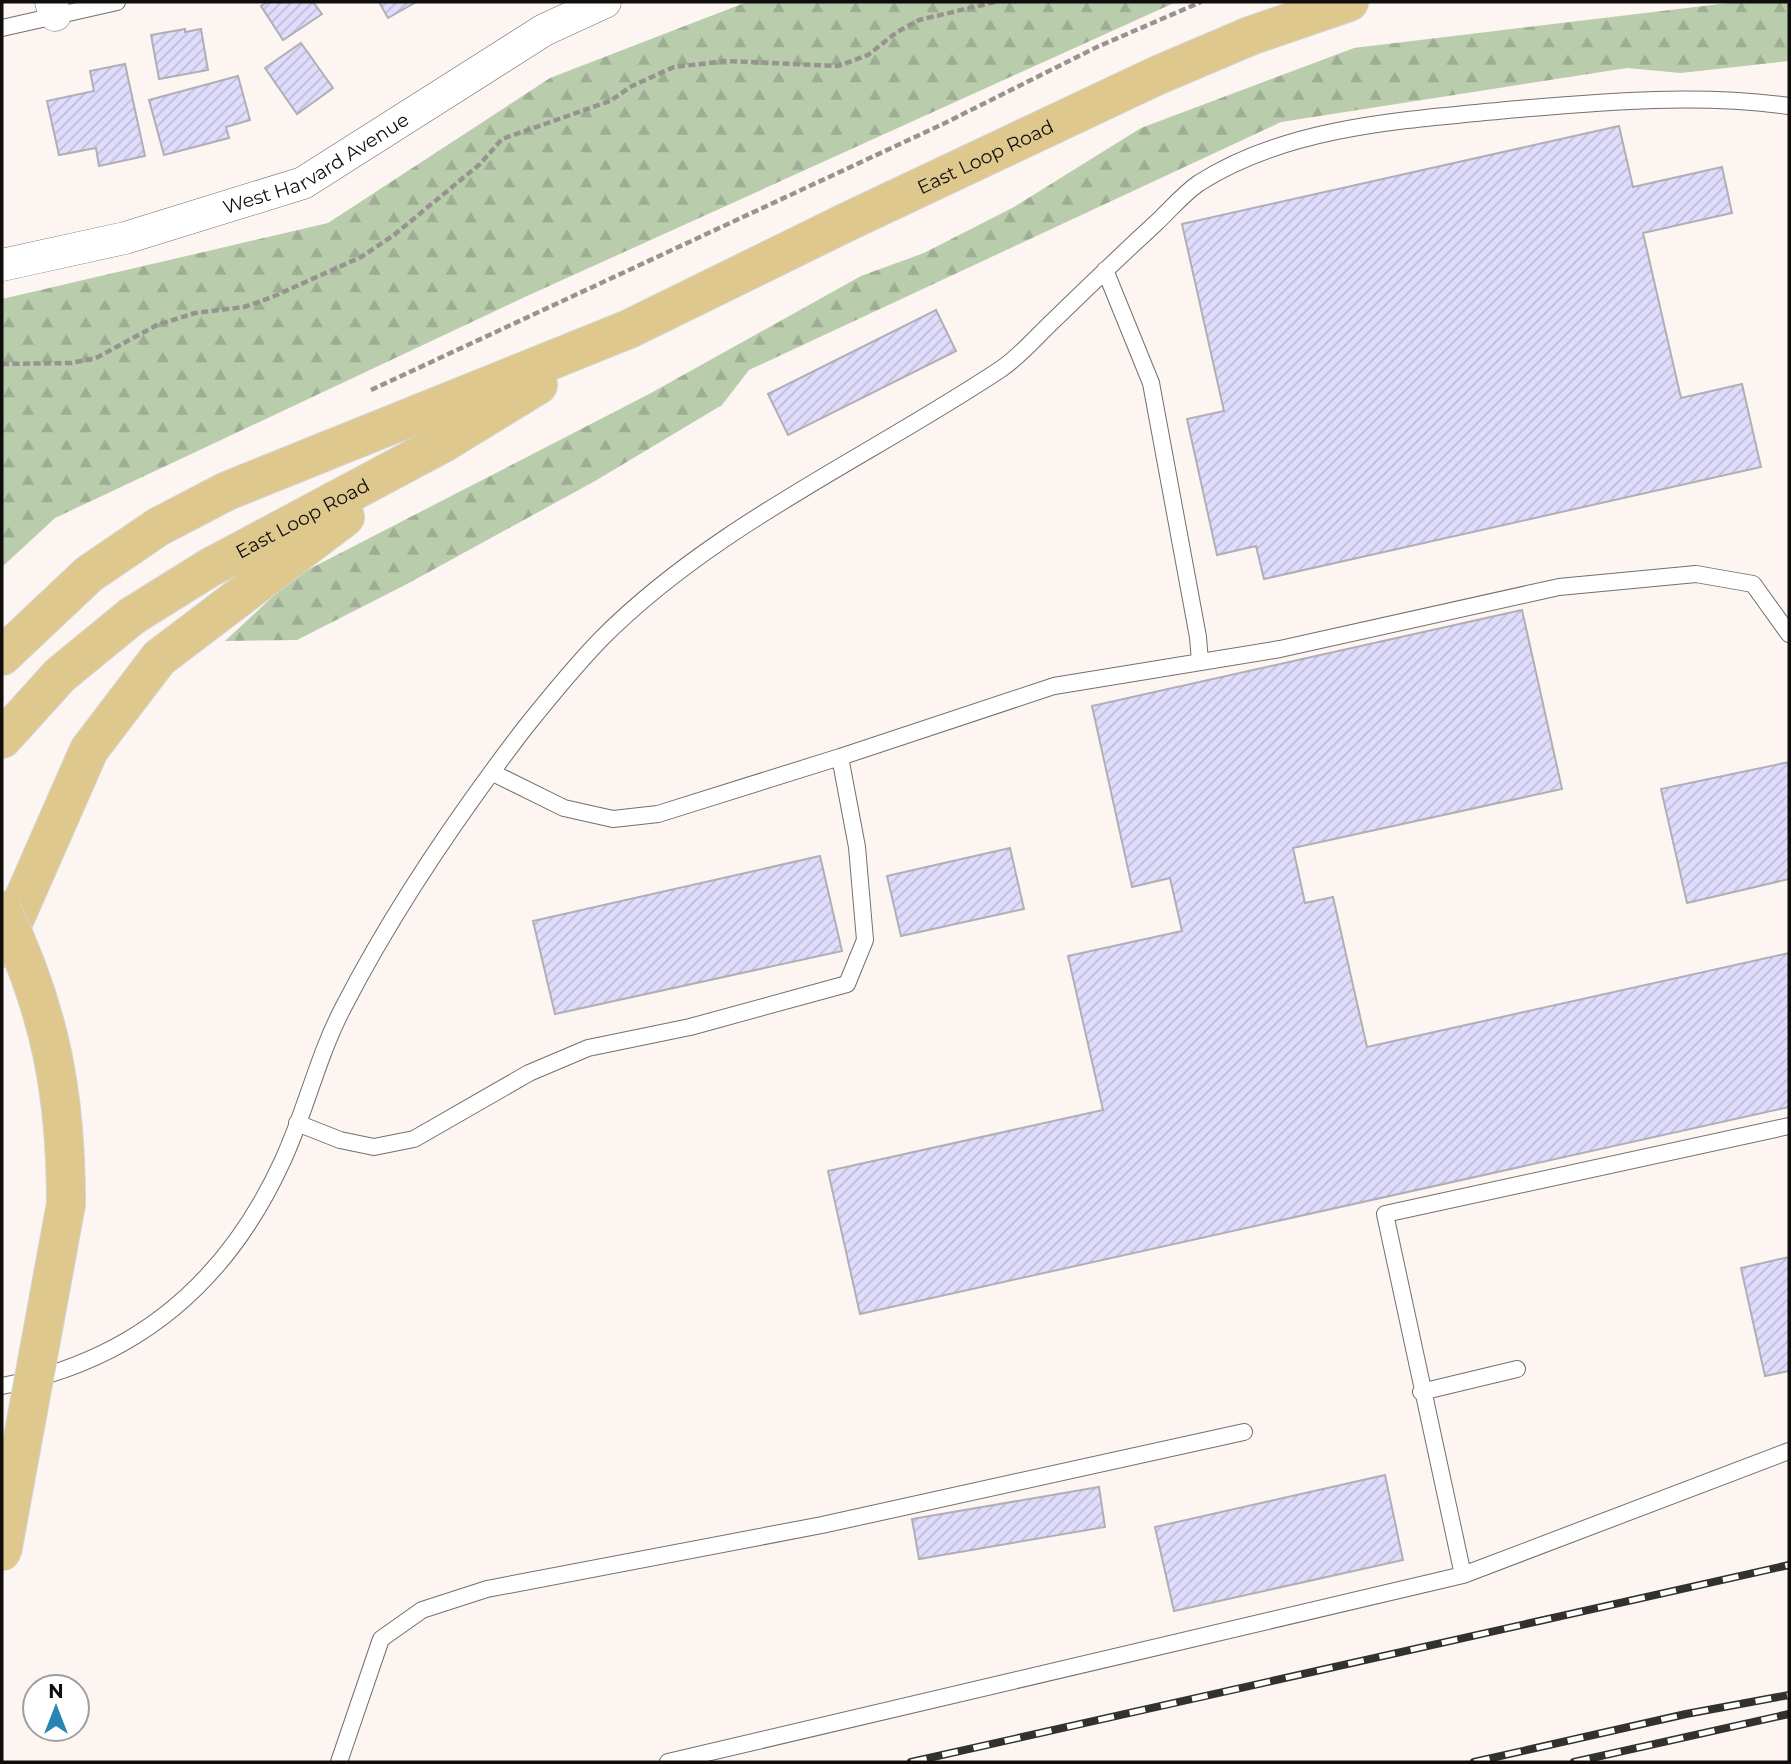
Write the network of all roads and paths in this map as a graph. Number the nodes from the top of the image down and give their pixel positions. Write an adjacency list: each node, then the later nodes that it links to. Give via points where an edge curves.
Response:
1 (117, 2): 6 (lane)
2 (605, 2): 9 (street, West Harvard Avenue, via 544,30 303,183 125,238)
3 (995, 2): 12 (path, via 919,20 868,55 838,66 727,61 674,67 610,101 502,139 480,164 394,235 361,257 270,298 157,325 96,358)
4 (1201, 2): 13 (path)
5 (1349, 2): 11 (main road, East Loop Road, via 1250,36 1156,76)
6 (53, 8): 7 (lane)
7 (2, 28)
8 (1789, 106): 10 (lane, via 1637,98 1418,119 1312,137 1254,156 1197,184)
9 (2, 265)
10 (1105, 270): 17 (lane, via 1151,383); 20 (lane, via 1007,365 771,509 669,581 601,640 524,729)
11 (629, 328): 14 (main road, East Loop Road); 16 (main road, East Loop Road, via 226,492 169,521 89,574)
12 (2, 364)
13 (370, 391)
14 (445, 442): 18 (main road, East Loop Road, via 220,562 132,615 60,675); 22 (main road, via 159,658 89,750)
15 (1789, 634): 17 (lane, via 1753,584 1696,574 1559,587 1280,649)
16 (2, 656)
17 (1200, 662): 19 (lane, via 1054,686)
18 (2, 739)
19 (840, 757): 20 (lane, via 658,814 613,819 564,808); 23 (lane, via 857,847 864,940 847,984 690,1027 588,1048 529,1073 414,1139 374,1147)
20 (493, 773): 23 (lane, via 415,885 344,1006)
21 (2, 910): 30 (main road, bridge, via 23,955 54,1053 62,1096 66,1204)
22 (2, 948)
23 (297, 1123): 26 (lane, via 262,1201 231,1249 187,1300 131,1340 74,1367)
24 (1789, 1126): 27 (lane, via 1385,1214)
25 (1517, 1369): 27 (lane)
26 (2, 1386)
27 (1421, 1392): 31 (lane)
28 (1244, 1432): 32 (lane, via 822,1525 487,1588 422,1610 381,1639)
29 (1789, 1451): 31 (lane)
30 (2, 1552)
31 (1463, 1575): 33 (lane)
32 (339, 1762)
33 (668, 1762)

